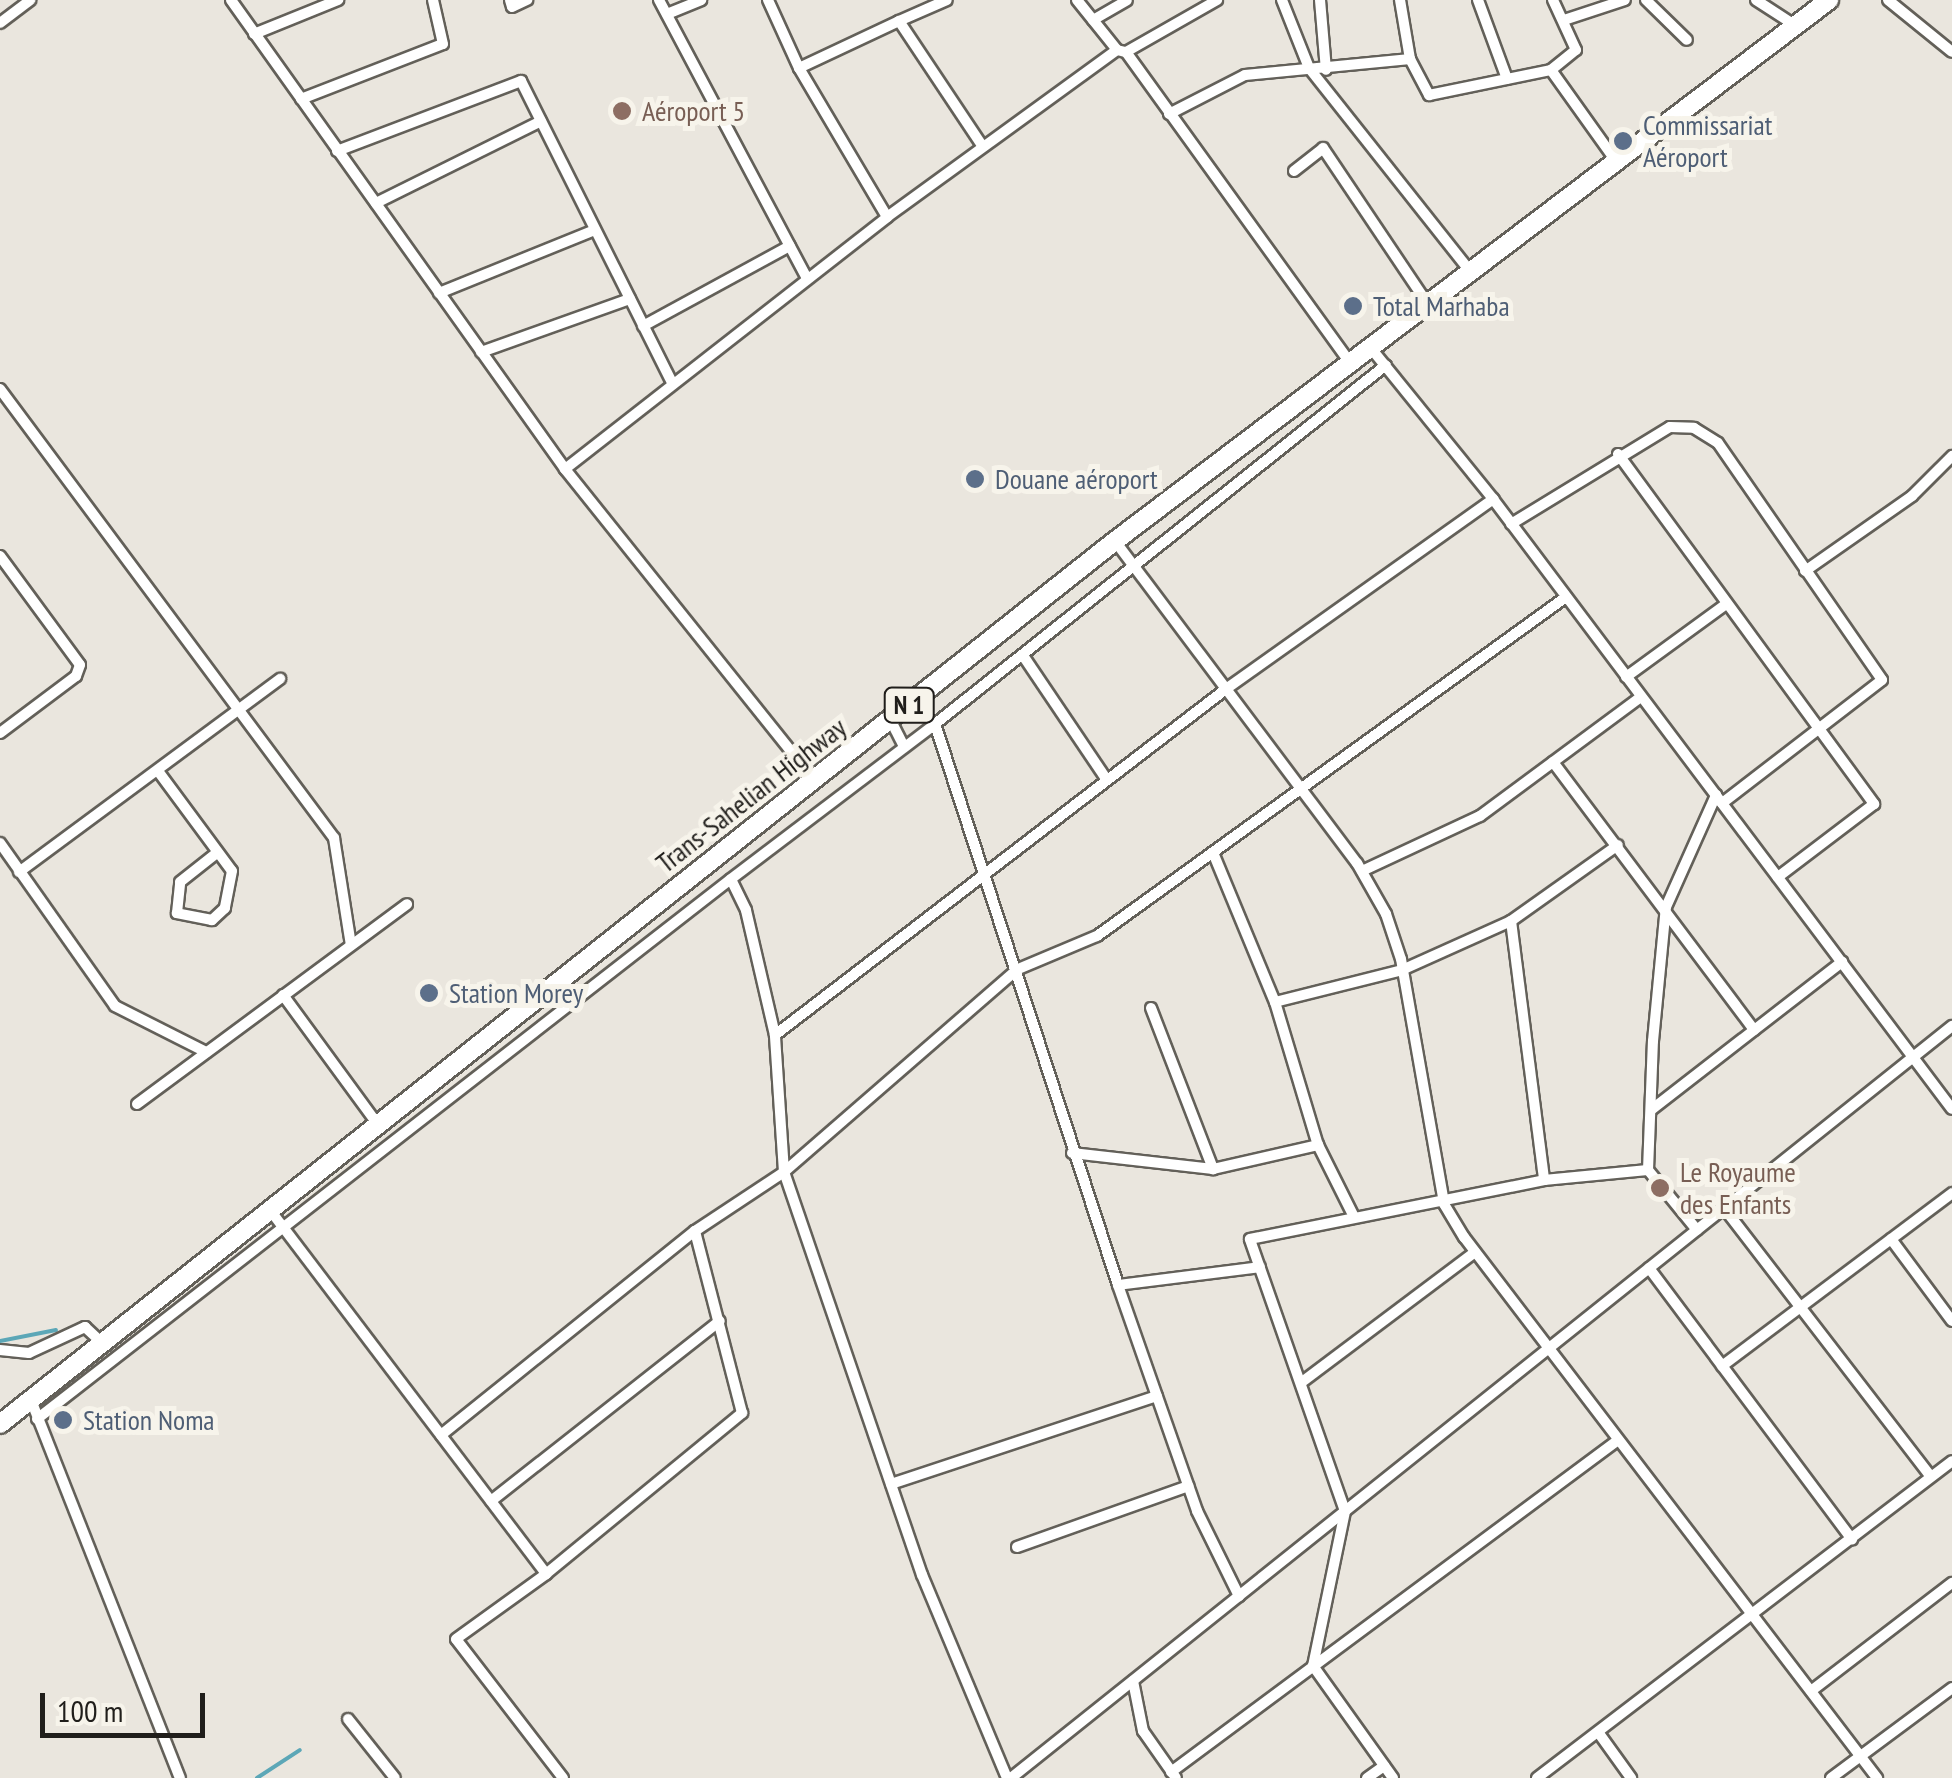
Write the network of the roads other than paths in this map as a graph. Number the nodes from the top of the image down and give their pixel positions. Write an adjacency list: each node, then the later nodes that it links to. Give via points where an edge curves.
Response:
1 (30, 0): 28 (street)
2 (231, 0): 30 (street)
3 (338, 0): 30 (street)
4 (433, 0): 40 (street, via 443,44)
5 (510, 0): 6 (street, via 512,7)
6 (527, 0)
7 (660, 0): 24 (street)
8 (701, 0): 24 (street)
9 (768, 0): 35 (street)
10 (947, 0): 27 (street)
11 (1077, 0): 25 (street)
12 (1128, 0): 25 (street)
13 (1216, 0): 32 (street)
14 (1282, 0): 36 (street)
15 (1320, 0): 37 (street)
16 (1400, 0): 34 (street)
17 (1478, 0): 39 (street)
18 (1553, 0): 26 (street)
19 (1625, 0): 26 (street)
20 (1646, 0): 31 (street)
21 (1756, 0): 29 (street)
22 (1829, 0): 29 (highway, Trans-Sahelian Highway / N 1)
23 (1888, 0): 33 (street)
24 (667, 14): 50 (street)
25 (1093, 20): 32 (street)
26 (1564, 20): 38 (street, via 1576,50)
27 (899, 21): 35 (street); 43 (street)
28 (0, 23)
29 (1796, 26): 45 (highway, Trans-Sahelian Highway / N 1)
30 (254, 34): 40 (street)
31 (1687, 40)
32 (1122, 51): 41 (street); 43 (street)
33 (1952, 52)
34 (1410, 59): 37 (street); 39 (street, via 1429,95)
35 (799, 68): 48 (street)
36 (1309, 68): 37 (street); 41 (street, via 1245,75); 51 (street)
37 (1326, 70)
38 (1551, 70): 39 (street); 45 (street)
39 (1508, 80)
40 (301, 99): 44 (street)
41 (1169, 114): 59 (street)
42 (542, 121): 44 (street, via 521,81); 47 (street); 49 (street)
43 (982, 147): 48 (street)
44 (337, 151): 47 (street)
45 (1616, 161): 51 (highway, Trans-Sahelian Highway / N 1)
46 (1294, 171): 55 (street, via 1324,148)
47 (376, 204): 53 (street)
48 (887, 217): 52 (street)
49 (596, 230): 53 (street); 54 (street)
50 (790, 246): 52 (street); 56 (street)
51 (1470, 271): 55 (highway, Trans-Sahelian Highway / N 1)
52 (807, 278): 61 (street)
53 (439, 293): 58 (street)
54 (630, 299): 56 (street); 58 (street)
55 (1428, 304): 57 (highway, Trans-Sahelian Highway / N 1)
56 (643, 326): 61 (street)
57 (1370, 347): 59 (highway, Trans-Sahelian Highway / N 1); 60 (street)
58 (482, 352): 65 (street)
59 (1349, 361): 68 (highway, Trans-Sahelian Highway / N 1)
60 (1386, 365): 66 (street); 70 (street)
61 (672, 383): 65 (street)
62 (0, 390): 79 (street)
63 (1618, 454): 67 (street); 71 (street, via 1670,427 1709,434); 73 (street)
64 (1952, 456): 71 (street, via 1912,496)
65 (565, 469): 87 (street)
66 (1493, 499): 67 (street); 77 (street)
67 (1511, 524): 72 (street)
68 (1115, 541): 70 (street); 80 (highway, Trans-Sahelian Highway / N 1)
69 (0, 556): 83 (street, via 80,665 76,676)
70 (1134, 566): 74 (street); 77 (street)
71 (1805, 571): 82 (street, via 1882,680)
72 (1566, 598): 75 (street); 89 (street)
73 (1726, 604): 75 (street); 82 (street)
74 (1024, 657): 81 (street); 88 (street)
75 (1626, 677): 78 (street)
76 (280, 679): 79 (street)
77 (1226, 689): 88 (street); 89 (street)
78 (1641, 696): 85 (street); 90 (street)
79 (240, 710): 86 (street); 103 (street, via 334,838)
80 (890, 720): 84 (street); 87 (highway, Trans-Sahelian Highway / N 1)
81 (936, 724): 84 (street); 97 (street)
82 (1819, 729): 90 (street); 98 (street, via 1874,804)
83 (0, 733)
84 (904, 746): 99 (street)
85 (1553, 762): 92 (street); 95 (street, via 1460,828)
86 (158, 771): 93 (street); 96 (street)
87 (814, 780): 118 (highway, Trans-Sahelian Highway / N 1)
88 (1107, 780): 97 (street)
89 (1303, 790): 94 (street); 95 (street)
90 (1719, 799): 98 (street); 101 (street)
91 (0, 844): 96 (street)
92 (1618, 845): 101 (street); 102 (street)
93 (218, 852): 93 (street, via 232,871 226,908 212,920 177,913 180,882)
94 (1214, 855): 105 (street, via 1097,936); 108 (street)
95 (1362, 870): 106 (street, via 1393,929)
96 (19, 872): 113 (street, via 116,1006)
97 (986, 873): 105 (street); 112 (street)
98 (1778, 877): 104 (street)
99 (731, 879): 112 (street, via 746,910); 130 (street)
100 (407, 904): 103 (street)
101 (1666, 907): 111 (street); 117 (street)
102 (1512, 921): 106 (street); 124 (street)
103 (351, 945): 107 (street)
104 (1842, 962): 111 (street); 114 (street)
105 (1016, 970): 120 (street); 123 (street)
106 (1402, 970): 108 (street); 126 (street)
107 (283, 995): 113 (street); 118 (street)
108 (1275, 1002): 119 (street)
109 (1151, 1008): 121 (street)
110 (1952, 1026): 114 (street)
111 (1754, 1030): 117 (street)
112 (775, 1035): 123 (street)
113 (206, 1052): 115 (street)
114 (1914, 1056): 116 (street); 127 (street)
115 (137, 1104)
116 (1952, 1109)
117 (1651, 1110): 122 (street)
118 (378, 1125): 128 (highway, Trans-Sahelian Highway / N 1)
119 (1318, 1145): 121 (street); 129 (street)
120 (1072, 1153): 121 (street); 137 (street)
121 (1213, 1169)
122 (1648, 1170): 124 (street); 131 (street)
123 (784, 1172): 132 (street); 154 (street)
124 (1544, 1180): 126 (street)
125 (1952, 1192): 133 (street)
126 (1444, 1204): 129 (street); 134 (street)
127 (1724, 1208): 131 (street); 138 (street)
128 (270, 1210): 130 (street); 141 (highway, Trans-Sahelian Highway / N 1)
129 (1354, 1217): 135 (street, via 1250,1239)
130 (283, 1228): 148 (street); 150 (street)
131 (1697, 1230): 136 (street)
132 (695, 1231): 139 (street); 150 (street)
133 (1891, 1239): 138 (street); 140 (street)
134 (1475, 1252): 142 (street); 145 (street)
135 (1260, 1266): 137 (street); 145 (street)
136 (1649, 1268): 142 (street); 144 (street)
137 (1118, 1285): 146 (street)
138 (1802, 1306): 144 (street); 153 (street)
139 (720, 1321): 156 (street); 160 (street, via 742,1412)
140 (1952, 1322)
141 (102, 1343): 143 (street, via 85,1327 29,1353); 147 (highway, Trans-Sahelian Highway / N 1)
142 (1548, 1349): 151 (street); 157 (street)
143 (0, 1350)
144 (1722, 1366): 158 (street)
145 (1302, 1382): 157 (street)
146 (1157, 1396): 154 (street); 155 (street)
147 (30, 1400): 148 (street); 149 (highway, Trans-Sahelian Highway / N 1)
148 (38, 1419): 173 (street)
149 (0, 1424)
150 (441, 1436): 156 (street)
151 (1618, 1440): 163 (street); 164 (street)
152 (1952, 1462): 153 (street)
153 (1932, 1477): 158 (street)
154 (890, 1484): 176 (street)
155 (1188, 1486): 159 (street); 162 (street)
156 (491, 1501): 160 (street)
157 (1346, 1511): 162 (street); 164 (street)
158 (1852, 1539): 163 (street)
159 (1017, 1547)
160 (546, 1574): 175 (street, via 456,1639)
161 (1952, 1583): 167 (street)
162 (1239, 1596): 165 (street)
163 (1753, 1616): 167 (street); 169 (street)
164 (1313, 1666): 171 (street); 172 (street)
165 (1132, 1681): 172 (street, via 1142,1731); 176 (street)
166 (1952, 1688): 170 (street)
167 (1811, 1691): 170 (street)
168 (348, 1718): 174 (street)
169 (1598, 1732): 179 (street); 180 (street)
170 (1860, 1756): 181 (street); 182 (street)
171 (1384, 1766): 177 (street); 178 (street)
172 (1173, 1775)
173 (180, 1778)
174 (395, 1778)
175 (562, 1778)
176 (1009, 1778)
177 (1367, 1778)
178 (1393, 1778)
179 (1538, 1778)
180 (1631, 1778)
181 (1830, 1778)
182 (1877, 1778)

